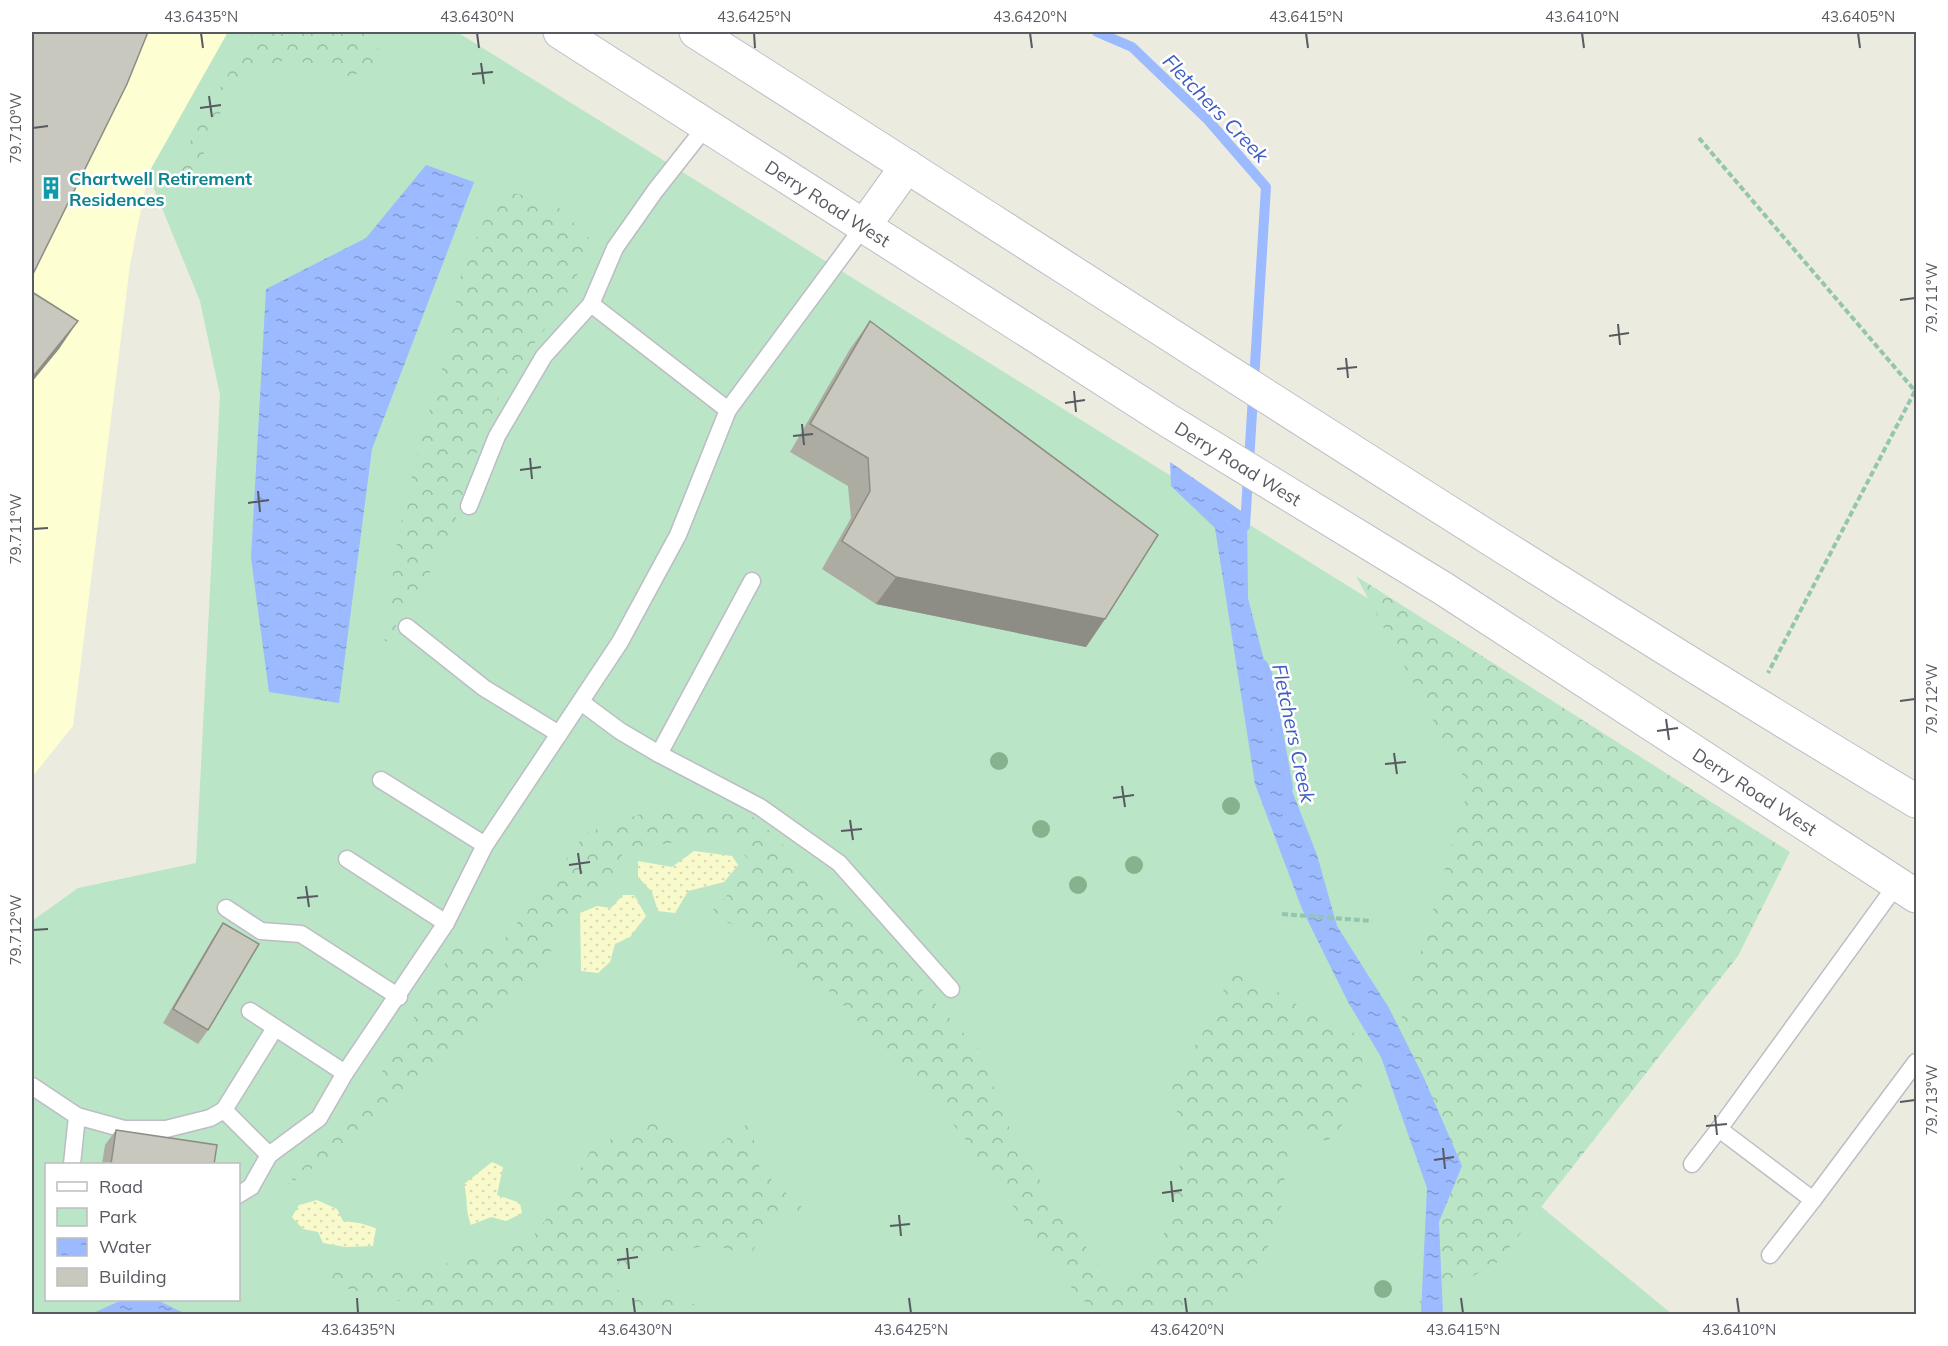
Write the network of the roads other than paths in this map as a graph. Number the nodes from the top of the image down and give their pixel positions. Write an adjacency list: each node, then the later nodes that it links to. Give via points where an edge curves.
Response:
1 (560, 32): 3 (main road, Derry Road West)
2 (696, 32): 4 (main road)
3 (707, 125): 5 (main road, Derry Road West); 6 (lane, via 615,249)
4 (907, 166): 5 (main road); 15 (main road, via 1753,703)
5 (864, 225): 7 (lane); 18 (main road, Derry Road West, via 1169,421 1444,589)
6 (591, 304): 7 (lane); 8 (lane, via 544,356 496,436)
7 (728, 410): 11 (lane, via 678,535 620,642)
8 (469, 506)
9 (752, 581): 13 (lane)
10 (407, 627): 12 (lane, via 484,688)
11 (581, 702): 12 (lane); 13 (lane)
12 (559, 734): 16 (lane)
13 (659, 754): 21 (lane, via 760,807 840,863)
14 (381, 780): 16 (lane)
15 (1917, 801)
16 (485, 845): 20 (lane)
17 (347, 859): 20 (lane)
18 (1907, 890): 30 (lane)
19 (226, 908): 22 (lane, via 261,931 301,934)
20 (446, 923): 22 (lane)
21 (951, 990)
22 (399, 997): 26 (lane)
23 (250, 1011): 24 (lane)
24 (275, 1028): 26 (lane); 28 (lane)
25 (1917, 1062): 35 (lane)
26 (345, 1073): 31 (lane, via 319,1118)
27 (32, 1086): 29 (lane)
28 (224, 1110): 29 (lane, via 210,1118 166,1129 124,1130); 31 (lane)
29 (77, 1116): 32 (lane)
30 (1719, 1129): 33 (lane); 35 (lane)
31 (269, 1155): 34 (lane, via 251,1187)
32 (72, 1163)
33 (1692, 1164)
34 (240, 1194)
35 (1813, 1200): 36 (lane)
36 (1770, 1256)

